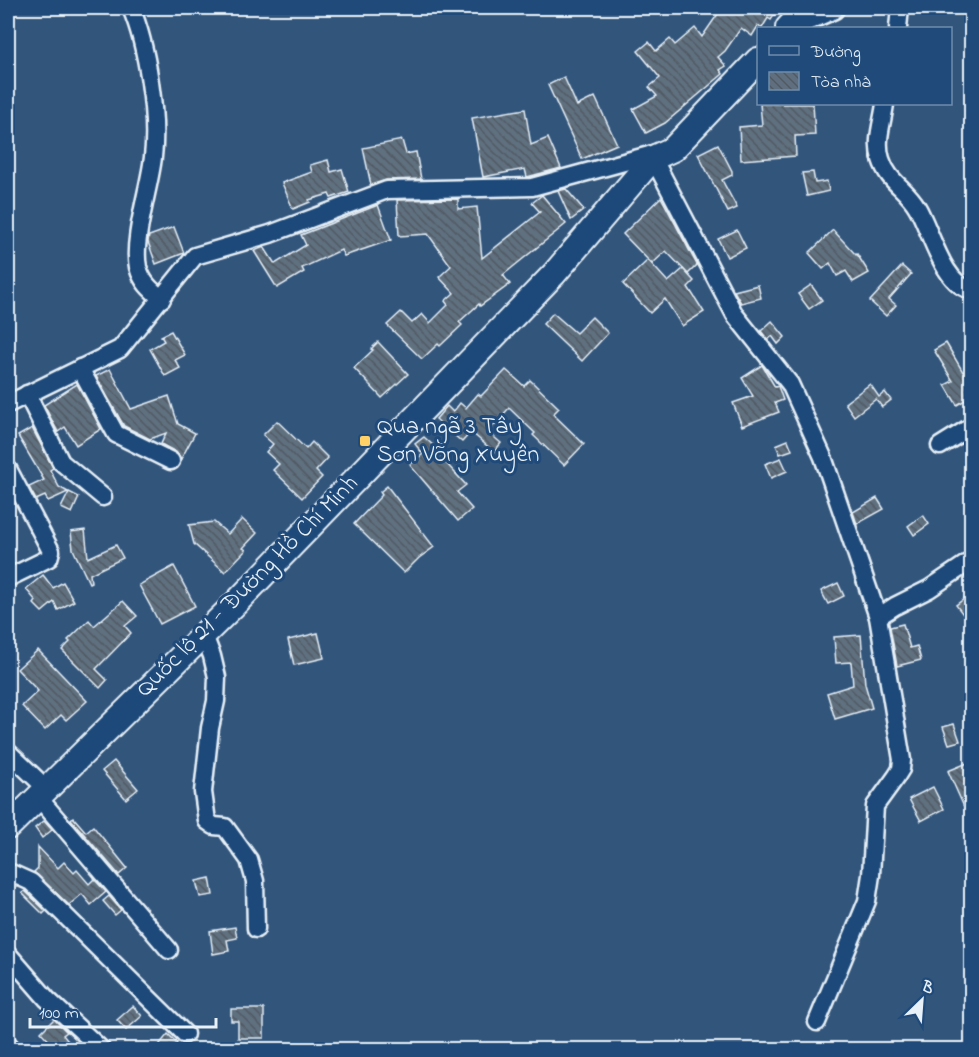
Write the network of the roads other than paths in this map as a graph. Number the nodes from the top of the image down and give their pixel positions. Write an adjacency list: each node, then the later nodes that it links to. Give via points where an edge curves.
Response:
1 (131, 8): 12 (street, via 147,65 154,131 137,246 138,264 143,282)
2 (807, 8): 5 (highway)
3 (833, 8): 6 (main road)
4 (900, 8): 7 (street)
5 (790, 27)
6 (791, 27)
7 (898, 27)
8 (757, 62): 10 (highway, Quốc lộ 21 - Đường Hồ Chí Minh)
9 (885, 105): 11 (street, via 879,147 885,170 919,209 946,269 962,287)
10 (663, 153): 12 (street, via 532,187 387,190 270,234 195,256); 23 (street, via 735,315 790,384 823,457); 24 (highway, Quốc lộ 21 - Đường Hồ Chí Minh, via 554,274)
11 (972, 290)
12 (162, 299): 13 (street, via 120,349)
13 (80, 368): 14 (street); 18 (street, via 116,434)
14 (27, 394): 15 (street); 20 (street, via 62,462)
15 (8, 404)
16 (972, 426): 17 (street)
17 (940, 446)
18 (171, 461)
19 (8, 469): 22 (street, via 51,551 50,558)
20 (103, 497)
21 (972, 560): 23 (street)
22 (8, 578)
23 (878, 617): 32 (street, via 901,769 875,806 867,901)
24 (204, 635): 26 (highway, Quốc lộ 21 - Đường Hồ Chí Minh); 29 (street, via 217,677 203,792 207,821 225,826 249,860 255,881)
25 (8, 752): 26 (street)
26 (43, 793): 27 (highway, Quốc lộ 21 - Đường Hồ Chí Minh); 30 (street)
27 (8, 827)
28 (8, 875): 33 (street, via 31,882)
29 (256, 929)
30 (170, 950)
31 (8, 954): 36 (street, via 47,999)
32 (817, 1022)
33 (185, 1034)
34 (8, 1044): 35 (street)
35 (13, 1050)
36 (102, 1050)

